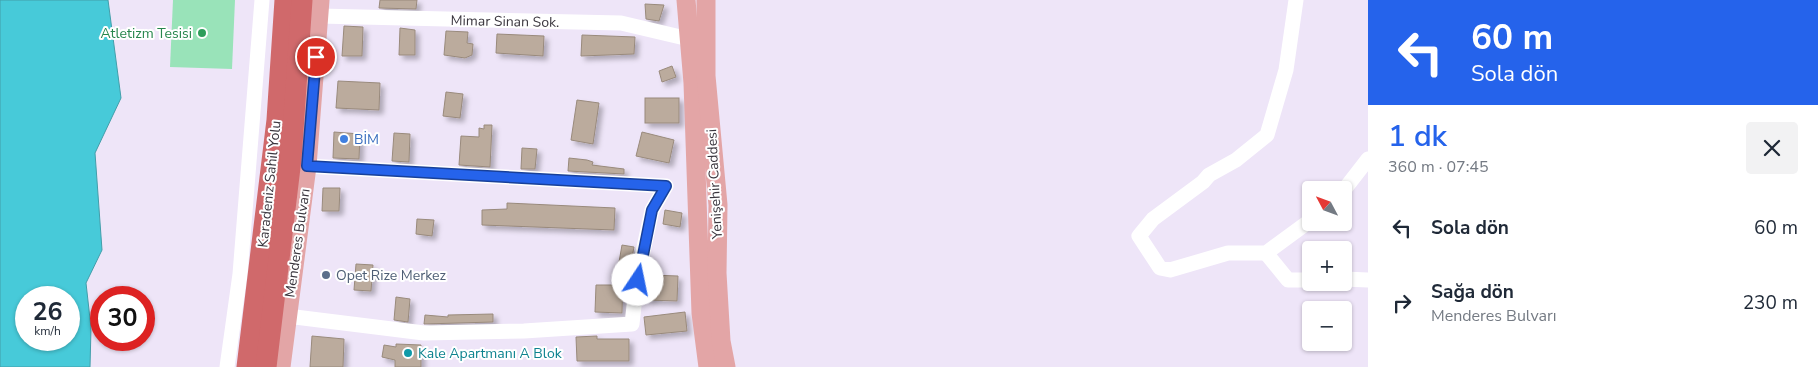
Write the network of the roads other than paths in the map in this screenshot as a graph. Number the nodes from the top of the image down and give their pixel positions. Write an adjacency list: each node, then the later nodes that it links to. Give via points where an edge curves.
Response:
1 (262, 0): 18 (street, via 240,274)
2 (284, 0): 19 (highway, Karadeniz Sahil Yolu, via 277,120)
3 (302, 0): 20 (highway, Karadeniz Sahil Yolu, via 291,159)
4 (686, 0): 8 (main road, Yenişehir Caddesi)
5 (706, 0): 23 (main road, Yenişehir Caddesi, via 706,76 718,205 720,341)
6 (1296, 0): 13 (street, via 1286,70 1266,135 1153,219 1139,236 1160,268 1170,270 1228,253)
7 (320, 8): 8 (street, Mimar Sinan Sok., via 621,23); 10 (main road, Menderes Bulvarı)
8 (689, 39): 22 (main road, Yenişehir Caddesi, via 701,314)
9 (1368, 159): 11 (street)
10 (307, 166): 17 (main road, Menderes Bulvarı); 17 (street, via 666,186 652,210 632,324 424,334)
11 (1351, 181)
12 (1302, 227): 13 (street)
13 (1266, 253): 15 (street, via 1288,280)
14 (1352, 279): 16 (street)
15 (1302, 280)
16 (1368, 280)
17 (288, 316): 21 (main road, Menderes Bulvarı)
18 (227, 367)
19 (247, 367)
20 (266, 367)
21 (281, 367)
22 (708, 367)
23 (726, 367)

